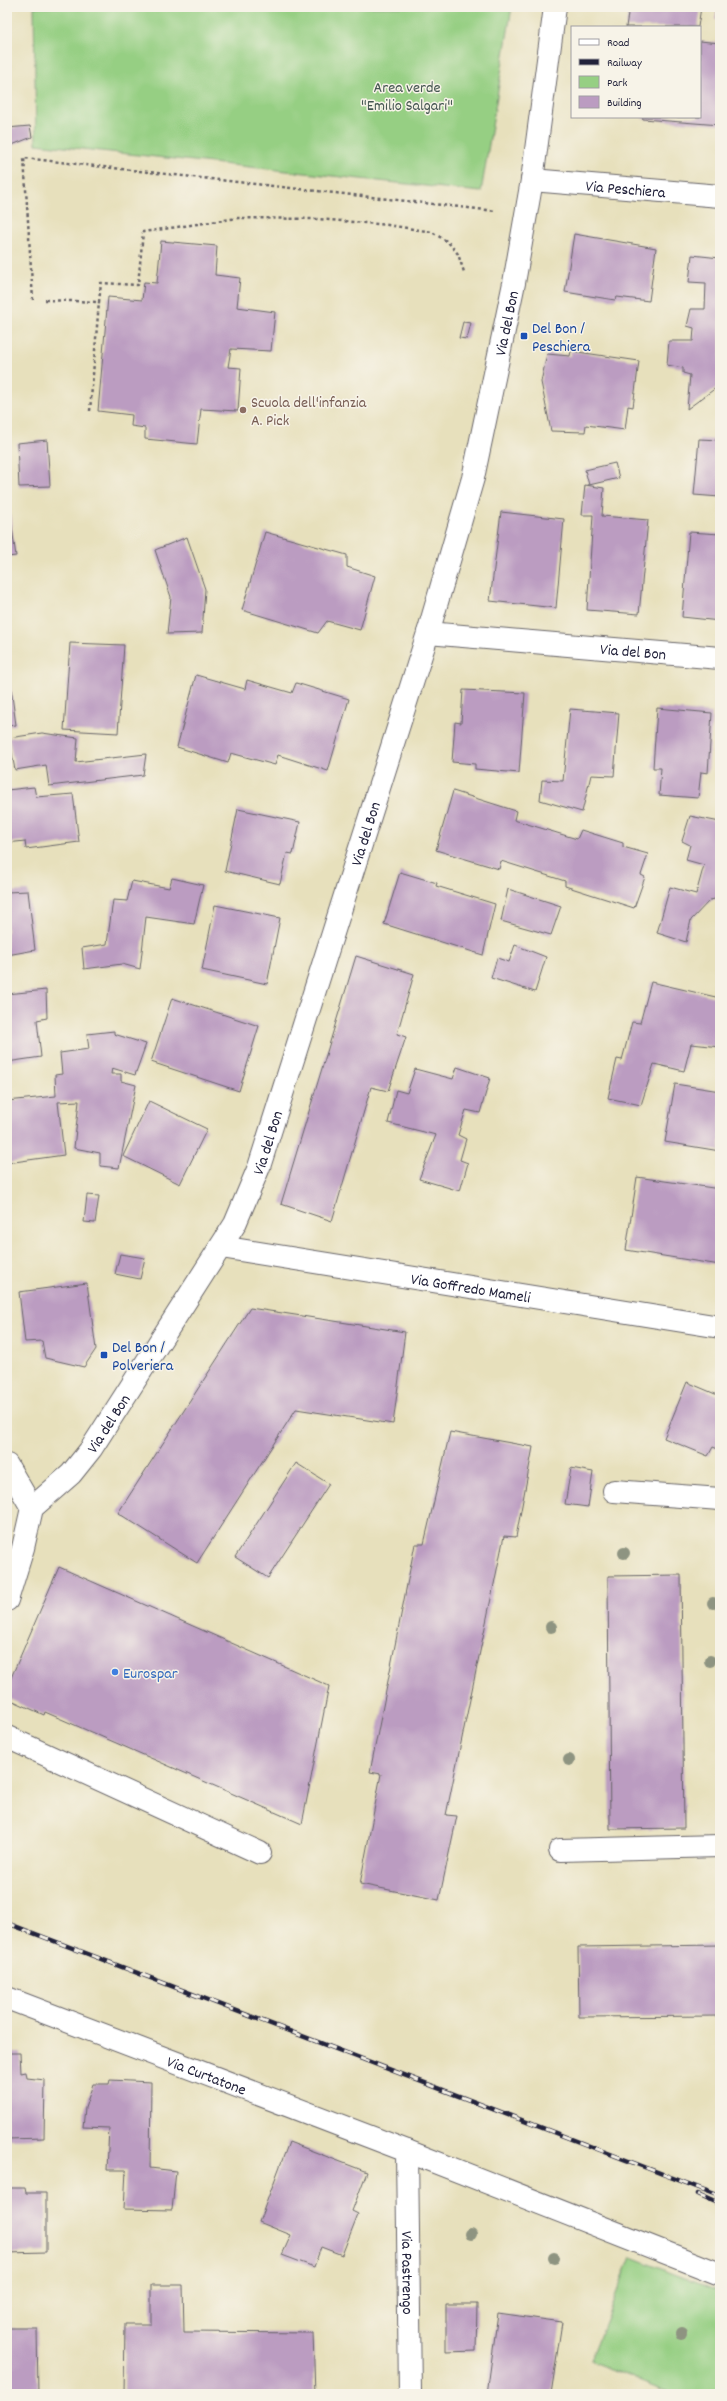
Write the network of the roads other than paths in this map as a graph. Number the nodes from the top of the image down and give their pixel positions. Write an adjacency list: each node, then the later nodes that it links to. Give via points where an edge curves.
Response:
1 (555, 7): 2 (street, Via del Bon)
2 (532, 180): 3 (street, Via Peschiera); 4 (street, Via del Bon, via 485,424)
3 (720, 196)
4 (428, 633): 5 (street, Via del Bon); 6 (street, Via del Bon, via 259,1167 245,1204)
5 (720, 658)
6 (221, 1247): 7 (street, Via Goffredo Mameli); 11 (street, Via del Bon, via 91,1449 71,1474)
7 (720, 1327)
8 (7, 1465): 11 (street)
9 (614, 1491): 10 (street)
10 (720, 1499)
11 (32, 1508): 12 (street)
12 (7, 1600)
13 (7, 1737): 16 (street)
14 (720, 1846): 15 (street)
15 (560, 1850)
16 (260, 1853)
17 (7, 1998): 18 (street, Via Curtatone)
18 (407, 2152): 19 (street, Via Curtatone); 20 (street, Via Pastrengo)
19 (720, 2274)
20 (410, 2394)

